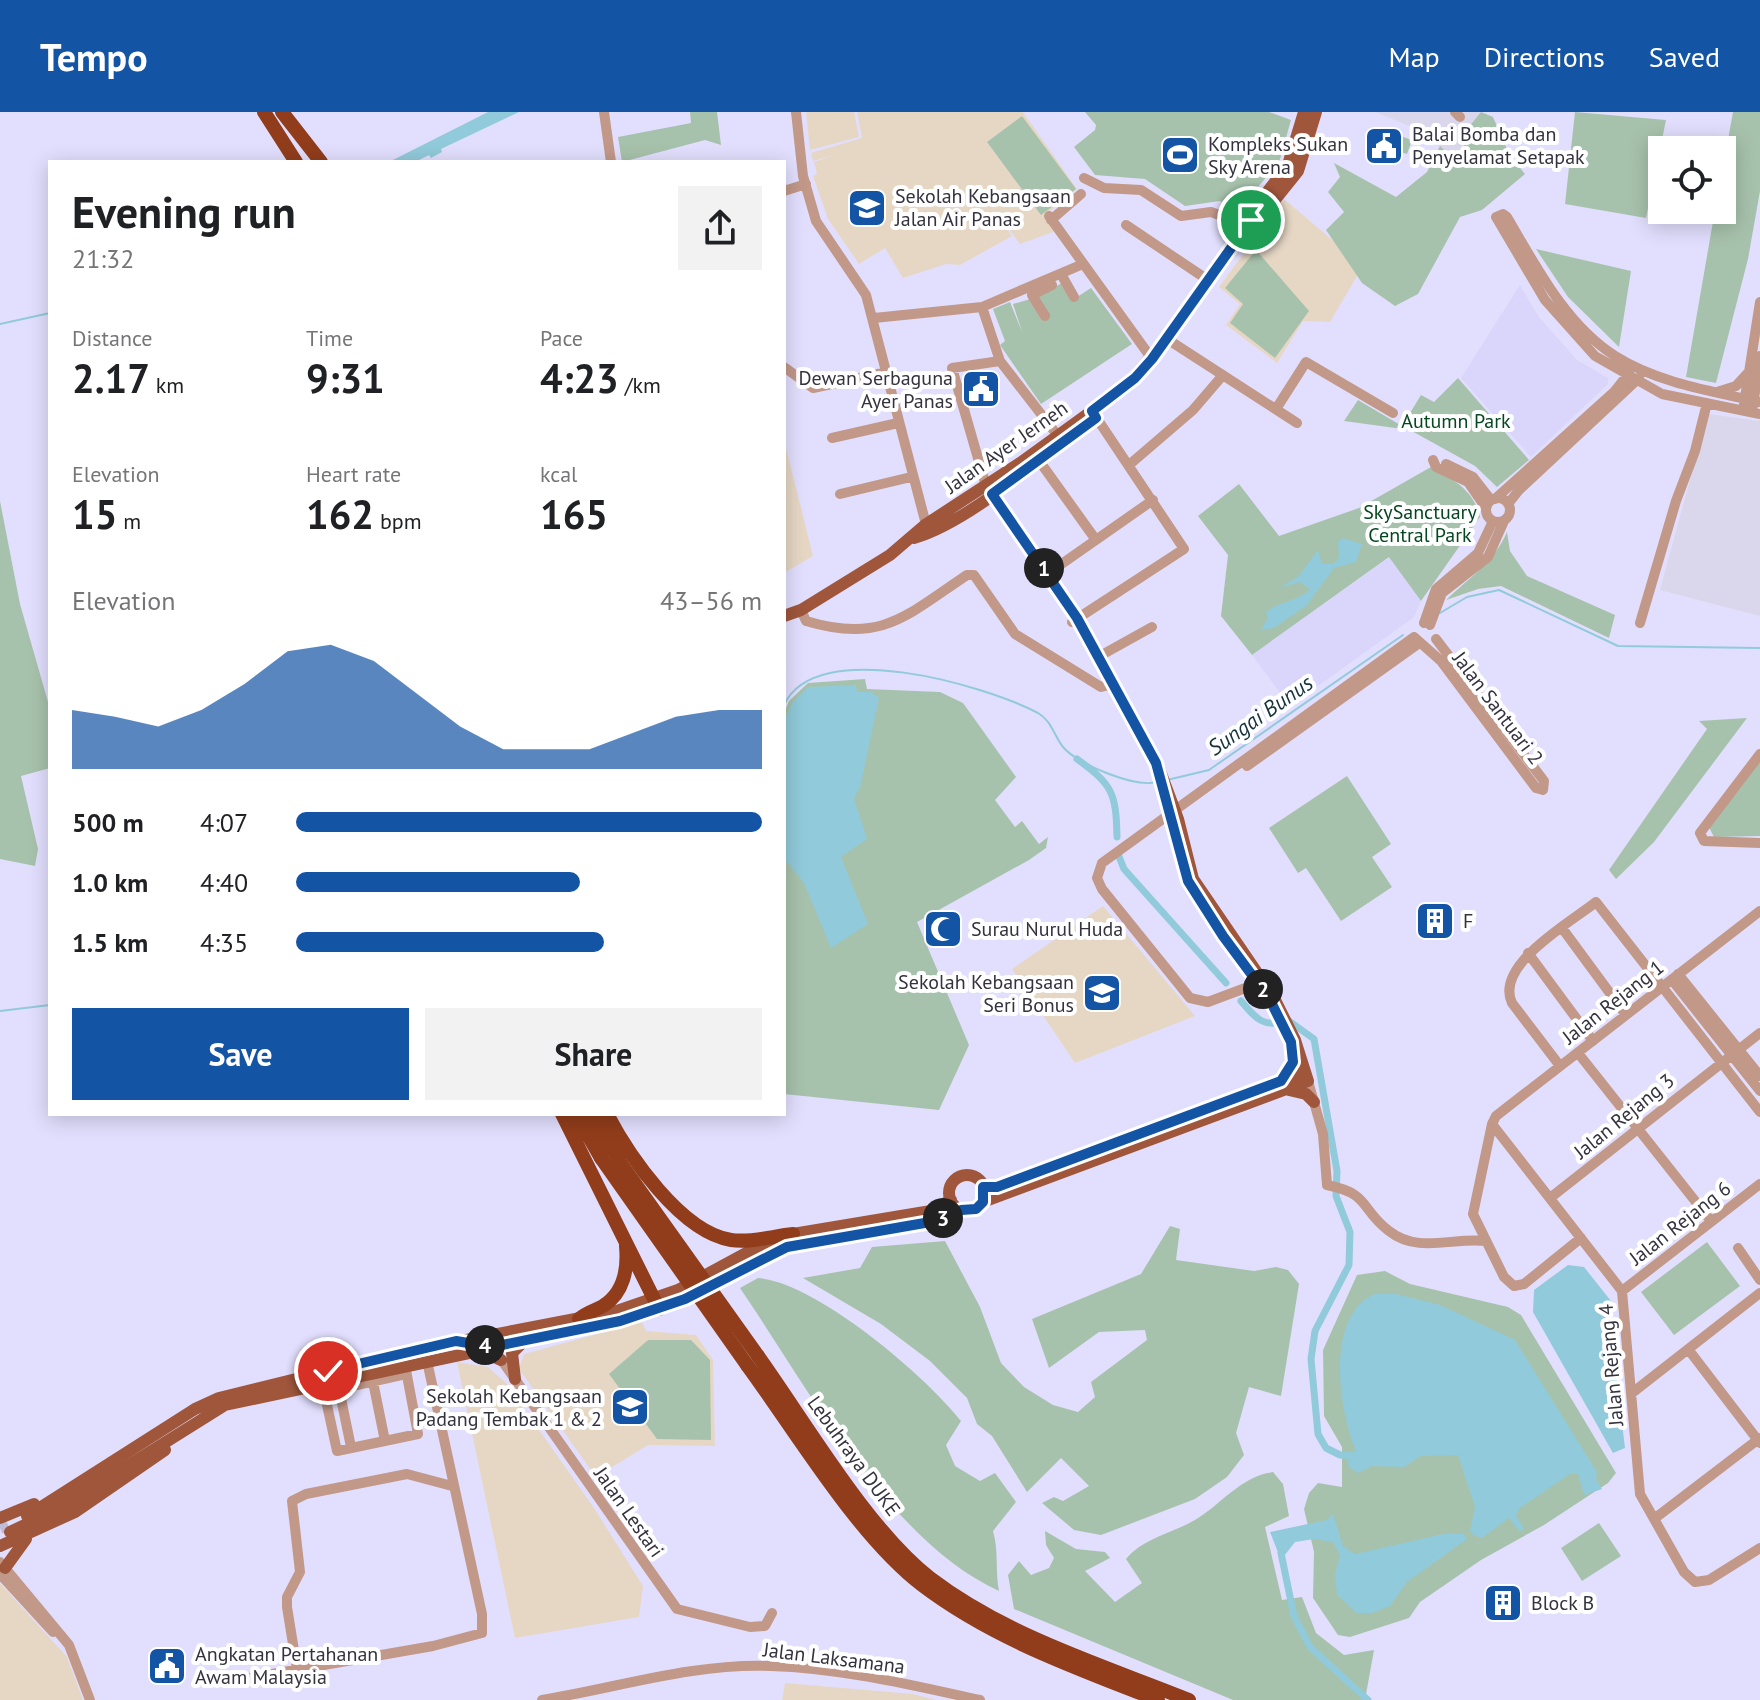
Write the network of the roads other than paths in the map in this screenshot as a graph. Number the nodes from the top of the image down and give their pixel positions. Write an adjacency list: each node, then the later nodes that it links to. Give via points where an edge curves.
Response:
1 (264, 112): 7 (highway)
2 (282, 112): 8 (highway)
3 (604, 112): 9 (street)
4 (796, 112): 11 (street)
5 (1304, 112): 14 (main road, Jalan Ayer Jerneh, via 1288,165)
6 (1316, 112): 24 (main road, Jalan Ayer Jerneh, via 1298,171)
7 (295, 160)
8 (319, 160)
9 (611, 160)
10 (1084, 178): 14 (street, via 1104,188 1141,190 1181,216 1211,212)
11 (806, 184): 12 (street); 23 (street, via 816,221 866,295)
12 (786, 190)
13 (1081, 194): 16 (street, via 1050,218)
14 (1251, 220): 18 (main road, Jalan Ayer Jerneh)
15 (1126, 225): 18 (street)
16 (1083, 264): 17 (street); 26 (street)
17 (1061, 277): 19 (street); 21 (street); 22 (street, via 1032,295)
18 (1208, 280): 24 (main road, Jalan Ayer Jerneh)
19 (1074, 297)
20 (1760, 302): 30 (street)
21 (982, 307): 23 (street); 27 (street)
22 (1045, 316)
23 (874, 318): 31 (street)
24 (1171, 341): 26 (main road, Jalan Ayer Jerneh); 32 (street); 40 (main road, Jalan Ayer Jerneh, via 1140,383)
25 (1760, 356): 30 (street)
26 (1152, 359): 40 (main road, Jalan Ayer Jerneh)
27 (1000, 361): 43 (street); 49 (street, via 952,368)
28 (1640, 367): 33 (street); 33 (street, via 1615,356 1588,334 1558,301 1507,217 1496,217 1545,300 1595,356); 35 (street)
29 (786, 368): 31 (street, via 813,388)
30 (1754, 370): 34 (street); 35 (street, via 1736,386); 37 (street)
31 (887, 372): 41 (street)
32 (1223, 375): 38 (street); 47 (street, via 1193,410)
33 (1631, 379): 36 (street, via 1662,394); 46 (street)
34 (1760, 384)
35 (1716, 393): 37 (street)
36 (1707, 403): 37 (street); 62 (street)
37 (1752, 406)
38 (1276, 409): 39 (street, via 1306,362); 42 (street)
39 (1393, 413)
40 (1094, 415): 43 (main road, Jalan Ayer Jerneh); 45 (main road, Jalan Ayer Jerneh); 47 (street)
41 (898, 423): 44 (street); 48 (street)
42 (1297, 423)
43 (1058, 436): 45 (main road, Jalan Ayer Jerneh)
44 (832, 438)
45 (1036, 457): 49 (main road, Jalan Ayer Jerneh); 56 (street)
46 (1544, 463): 52 (street); 53 (street)
47 (1129, 465): 51 (street)
48 (911, 477): 50 (street); 55 (street)
49 (986, 492): 55 (main road, Jalan Ayer Jerneh); 57 (main road)
50 (840, 494)
51 (1153, 500): 56 (street); 61 (street, via 1184,549)
52 (1491, 502): 52 (street, via 1468,482 1436,467 1433,460 1473,477); 53 (street); 54 (street)
53 (1508, 504): 54 (street, via 1510,512)
54 (1499, 521): 60 (street, via 1478,553 1436,589); 60 (street, via 1488,557 1442,593)
55 (927, 529): 58 (main road, Jalan Ayer Jerneh)
56 (1096, 540): 57 (street)
57 (1045, 576): 61 (main road)
58 (801, 610): 59 (main road, Jalan Ayer Jerneh); 67 (street, via 806,621 819,625 876,630 974,575 1015,634 1101,687)
59 (786, 615)
60 (1430, 618): 64 (street); 65 (street, via 1417,629)
61 (1076, 623): 66 (main road)
62 (1640, 623)
63 (1152, 627): 66 (street)
64 (1436, 639): 65 (street); 65 (street, Jalan Santuari 2, via 1544,781 1543,790 1536,788 1441,661)
65 (1420, 643): 69 (street)
66 (1098, 657): 67 (main road)
67 (1113, 684): 69 (main road)
68 (1760, 754): 70 (street, via 1700,833 1704,841)
69 (1173, 812): 75 (main road, via 1193,879); 75 (street, via 1102,863 1097,878 1102,889 1190,998 1208,1002)
70 (1760, 843)
71 (1760, 911): 74 (street, Jalan Rejang 1)
72 (1562, 928): 73 (street); 76 (street, via 1596,902); 77 (street)
73 (1528, 953): 80 (street); 85 (street, via 1511,981 1509,997)
74 (1675, 977): 76 (street, Jalan Rejang 1); 81 (street)
75 (1262, 983): 78 (main road)
76 (1660, 989): 77 (street, Jalan Rejang 1); 84 (street)
77 (1626, 1015): 80 (street, Jalan Rejang 1)
78 (1284, 1022): 83 (main road); 87 (main road)
79 (1760, 1033): 81 (street, Jalan Rejang 3)
80 (1593, 1041): 82 (street, Jalan Rejang 1)
81 (1734, 1051): 84 (street, Jalan Rejang 3); 86 (street); 89 (street)
82 (1578, 1053): 85 (street, Jalan Rejang 1); 97 (street)
83 (1294, 1057): 87 (main road); 88 (main road)
84 (1720, 1062): 91 (street); 97 (street, Jalan Rejang 3)
85 (1560, 1066): 96 (street, Jalan Rejang 1)
86 (1760, 1076)
87 (1305, 1079): 88 (main road); 90 (street)
88 (1283, 1085): 90 (main road); 99 (main road, via 997,1187); 102 (main road)
89 (1760, 1091)
90 (1314, 1102): 109 (street, via 1323,1134 1325,1183 1359,1194 1389,1231 1414,1242)
91 (1760, 1112)
92 (563, 1116): 107 (highway)
93 (577, 1116): 123 (highway, Lebuhraya DUKE, bridge, via 601,1158)
94 (592, 1116): 123 (highway, Lebuhraya DUKE, bridge)
95 (608, 1116): 106 (highway, via 657,1188 716,1236 741,1241)
96 (1492, 1124): 100 (street, Jalan Rejang 4); 105 (street, via 1473,1207)
97 (1638, 1128): 100 (street, Jalan Rejang 3); 104 (street)
98 (1760, 1184): 104 (street, Jalan Rejang 6)
99 (983, 1187): 101 (main road, via 976,1178 961,1177 951,1186); 102 (main road)
100 (1550, 1198): 108 (street, Jalan Rejang 4)
101 (951, 1200): 103 (main road); 106 (main road, via 931,1211)
102 (983, 1202): 103 (main road, via 976,1209)
103 (961, 1210): 115 (main road, via 936,1221 787,1247)
104 (1711, 1221): 113 (street, Jalan Rejang 6)
105 (1478, 1227): 109 (street); 110 (street)
106 (793, 1234): 115 (main road, via 750,1251)
107 (625, 1235): 115 (highway); 116 (highway, via 621,1287 608,1302)
108 (1581, 1238): 110 (street, via 1524,1284 1514,1286); 113 (street, Jalan Rejang 4)
109 (1468, 1241): 110 (street)
110 (1486, 1241)
111 (1738, 1248): 112 (street)
112 (1760, 1280)
113 (1622, 1291): 130 (street, Jalan Rejang 4)
114 (1760, 1293): 121 (street)
115 (656, 1304): 116 (main road); 118 (main road)
116 (579, 1319): 117 (main road)
117 (502, 1331): 119 (main road); 120 (main road)
118 (526, 1339): 120 (main road); 127 (main road, via 512,1353)
119 (456, 1341): 120 (main road); 139 (main road, via 204,1404)
120 (486, 1349): 122 (main road); 124 (main road)
121 (1688, 1349): 130 (street); 133 (street)
122 (501, 1360): 127 (street, Jalan Lestari)
123 (753, 1360): 150 (highway, Lebuhraya DUKE, via 867,1530 922,1585 986,1628); 151 (highway, Lebuhraya DUKE, via 875,1521 929,1577 990,1617)
124 (427, 1361): 125 (main road); 137 (street)
125 (406, 1370): 126 (main road); 134 (street, via 418,1434)
126 (372, 1377): 129 (main road); 134 (street)
127 (515, 1379): 143 (street, Jalan Lestari, via 677,1609 750,1627 765,1626)
128 (322, 1382): 129 (main road); 132 (main road, via 225,1405); 136 (street)
129 (338, 1384): 135 (street)
130 (1632, 1393): 138 (street, Jalan Rejang 4, via 1639,1489)
131 (323, 1417): 136 (street, via 329,1446)
132 (184, 1430): 139 (main road, via 59,1509); 140 (main road, via 169,1448 133,1473)
133 (1759, 1440): 138 (street)
134 (385, 1441): 135 (street)
135 (351, 1447): 136 (street)
136 (337, 1451)
137 (452, 1486): 144 (street, via 407,1474 292,1501 300,1572 287,1607); 144 (street, via 482,1633)
138 (1655, 1516): 141 (street, Jalan Rejang 4, via 1684,1572 1695,1582 1709,1580)
139 (5, 1533): 140 (main road)
140 (28, 1537): 142 (main road)
141 (1760, 1548)
142 (2, 1568): 147 (street, via 62,1637)
143 (772, 1613)
144 (297, 1669): 145 (street)
145 (249, 1678)
146 (582, 1697): 148 (street, Jalan Laksamana); 149 (street, Jalan Laksamana, via 712,1669 770,1666)
147 (90, 1700)
148 (542, 1700)
149 (980, 1700)
150 (1158, 1700)
151 (1189, 1700)

